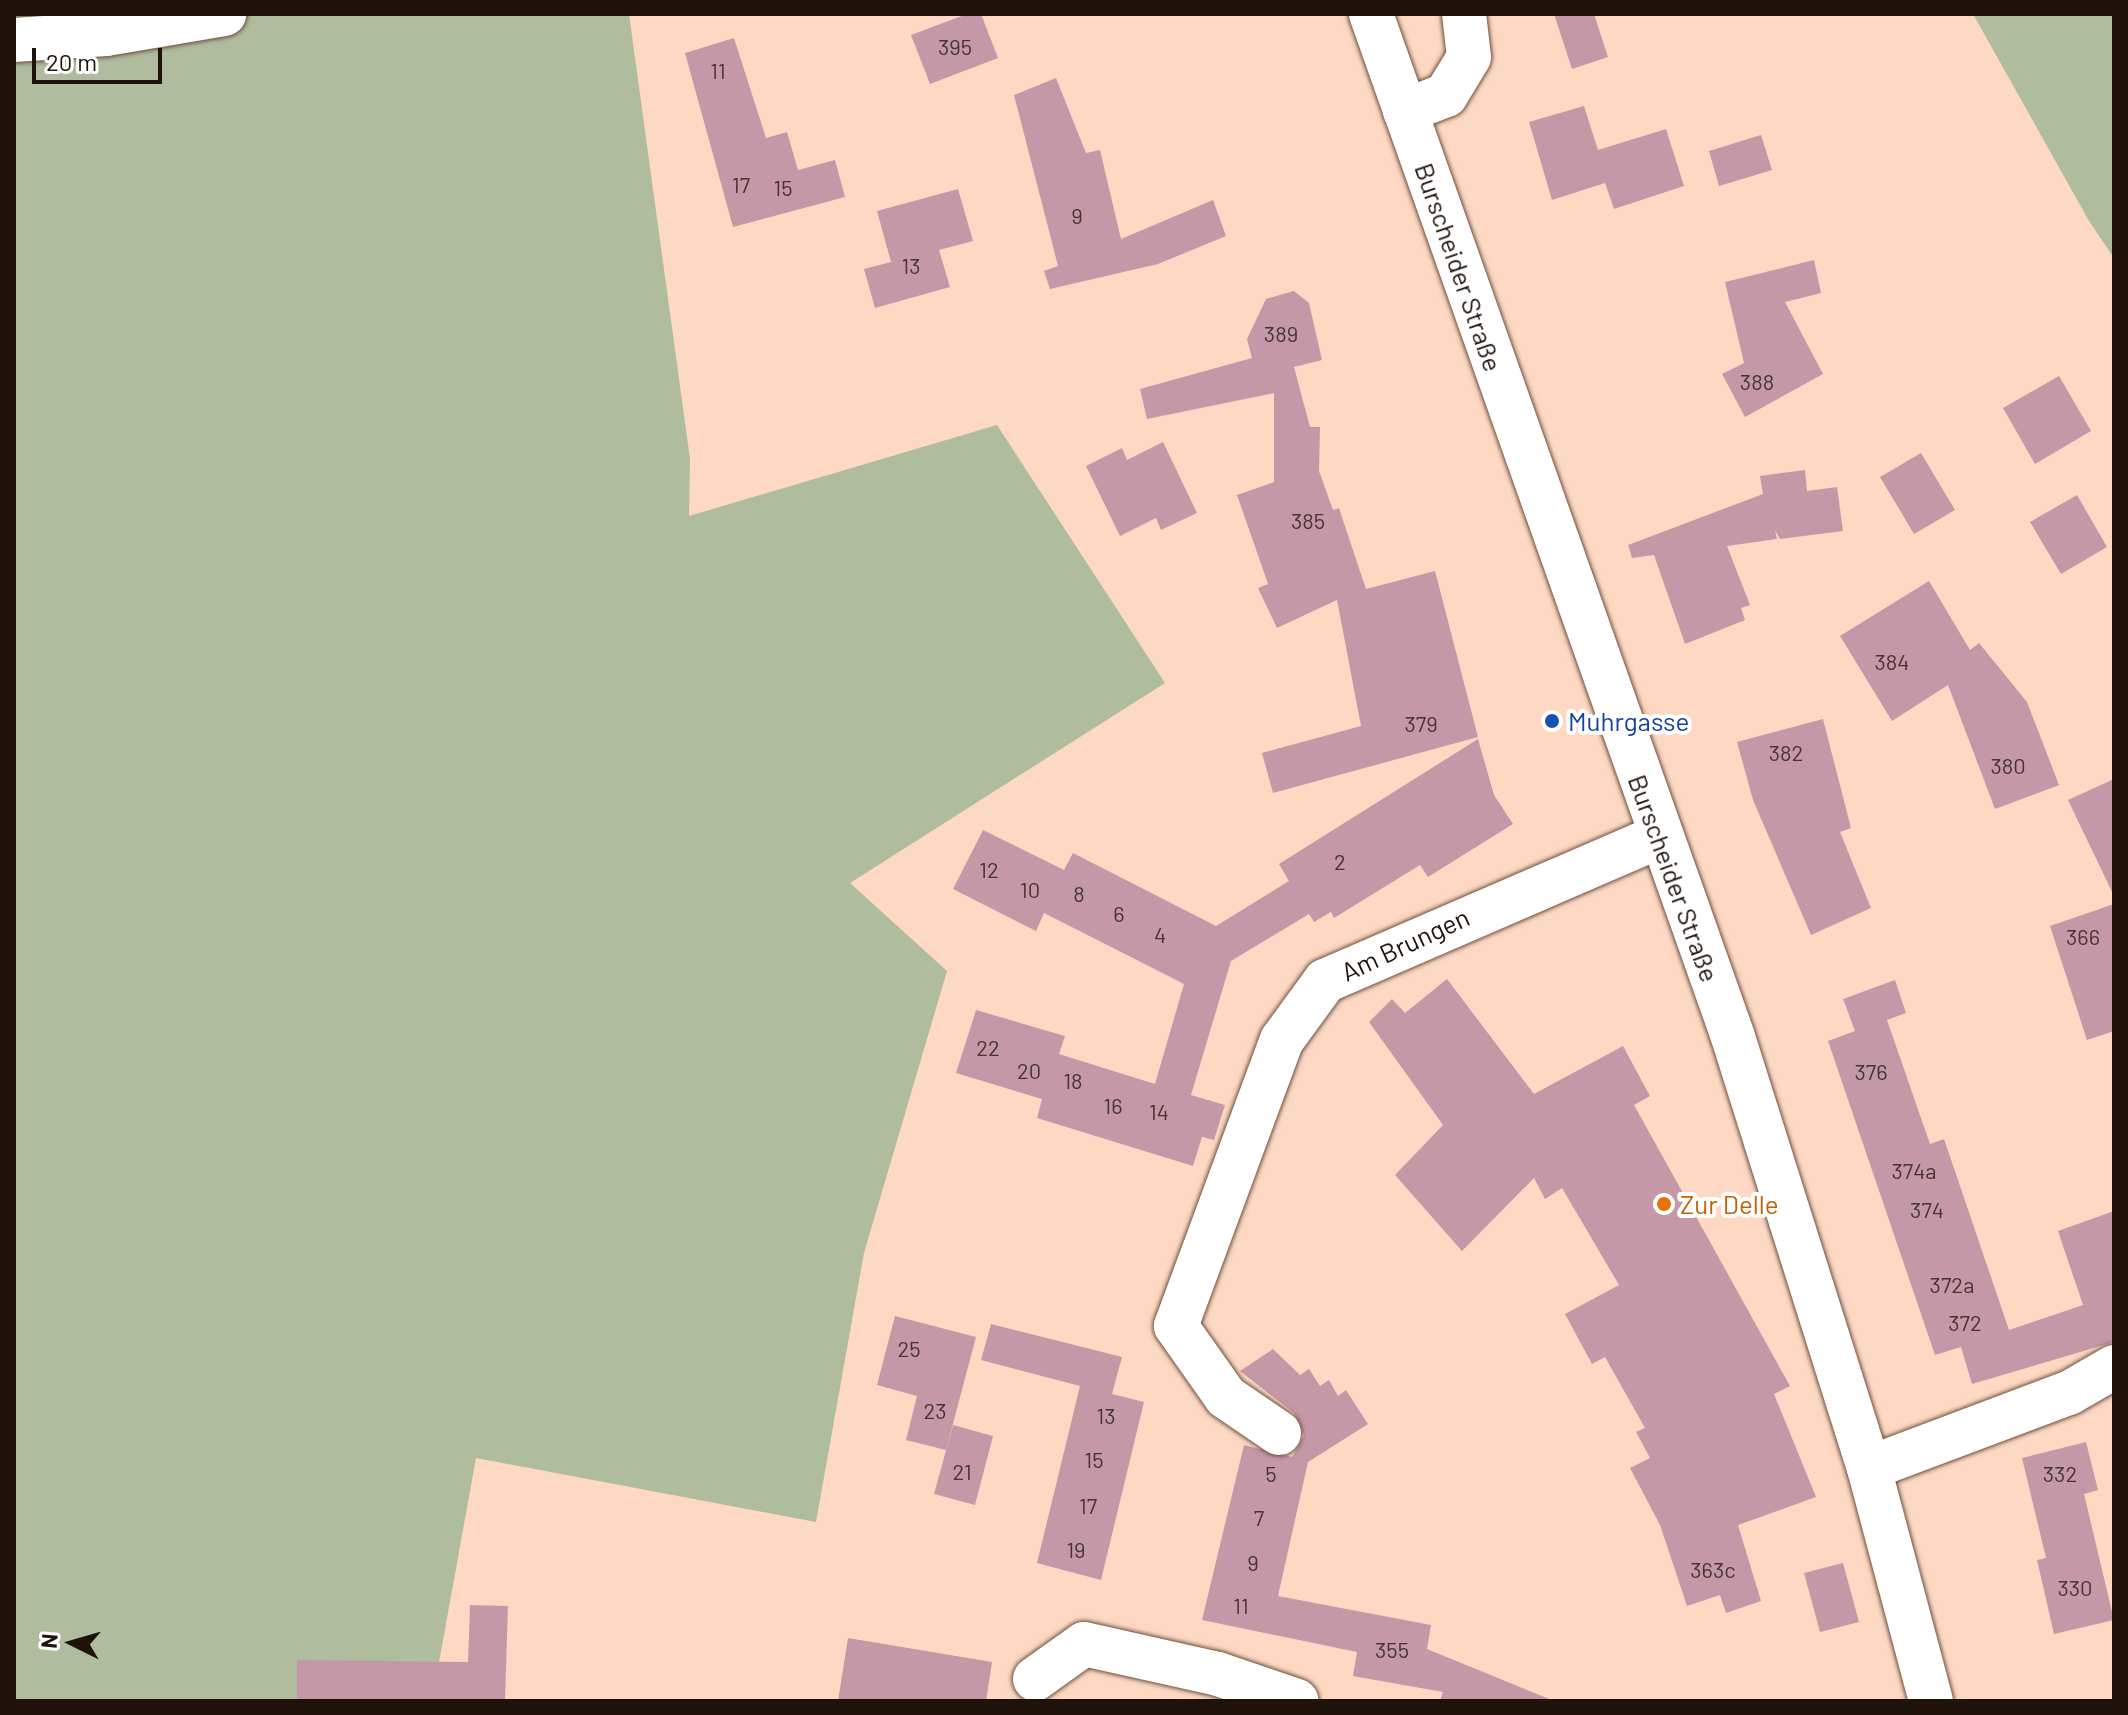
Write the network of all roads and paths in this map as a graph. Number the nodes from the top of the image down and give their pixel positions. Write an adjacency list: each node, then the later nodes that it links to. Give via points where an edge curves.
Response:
1 (224, 14): 4 (main road)
2 (1371, 14): 5 (main road, Burscheider Straße)
3 (1464, 14): 5 (main road, via 1469,57 1446,95)
4 (14, 40)
5 (1405, 111): 6 (main road, Burscheider Straße)
6 (1657, 837): 8 (main road, Am Brungen, via 1325,981 1282,1040 1176,1326 1226,1397); 9 (main road, Burscheider Straße, via 1733,1037)
7 (2114, 1367): 9 (main road, via 2069,1393)
8 (1279, 1433)
9 (1869, 1468): 12 (main road, Burscheider Straße)
10 (1035, 1679): 11 (main road, via 1084,1644 1218,1674)
11 (1297, 1701)
12 (1931, 1701)

